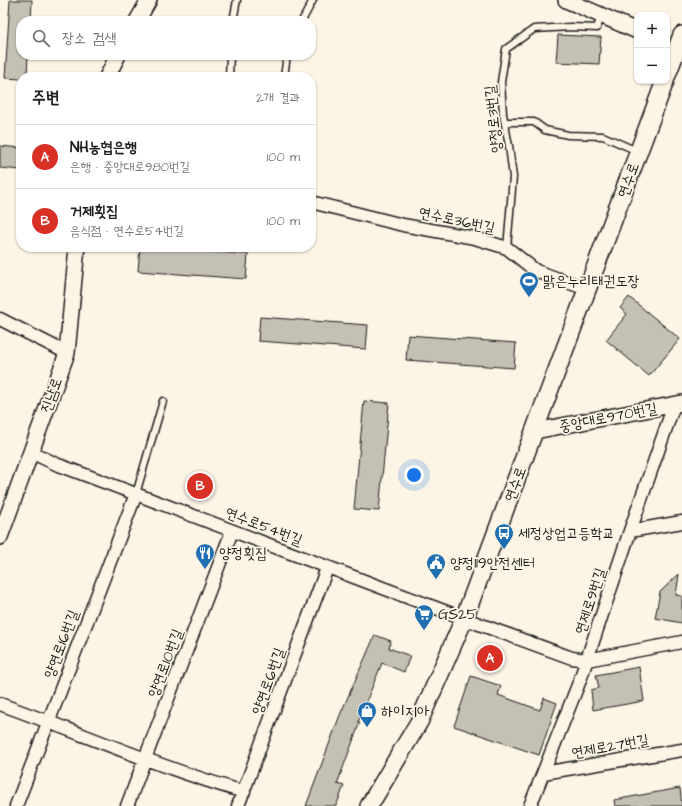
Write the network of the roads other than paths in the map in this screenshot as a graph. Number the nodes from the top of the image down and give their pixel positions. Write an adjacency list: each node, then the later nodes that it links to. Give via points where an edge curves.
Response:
1 (149, 0): 6 (street)
2 (237, 0): 7 (lane)
3 (313, 0): 8 (lane)
4 (566, 0): 5 (street)
5 (601, 15): 9 (street); 19 (lane, 양정로3번길, via 597,28 534,29 506,49 501,82)
6 (140, 16)
7 (234, 16)
8 (305, 16)
9 (634, 29)
10 (675, 42): 14 (main road)
11 (116, 60): 15 (street)
12 (230, 60): 16 (lane)
13 (286, 60): 17 (lane)
14 (670, 63)
15 (110, 72)
16 (229, 72)
17 (285, 72)
18 (664, 84): 20 (main road, 연수로)
19 (504, 122): 20 (lane, 연수로, via 534,122 545,130 603,136); 22 (lane, 양정로3번길, via 513,177)
20 (638, 152): 24 (main road, 연수로)
21 (316, 203): 22 (street, 연수로36번길, via 403,225 476,238)
22 (507, 248): 24 (street, 연수로36번길, via 536,271)
23 (76, 252): 26 (street, 진남로)
24 (587, 289): 29 (main road, 연수로)
25 (0, 319): 26 (street)
26 (66, 352): 30 (street, 진남로)
27 (163, 401): 31 (lane)
28 (678, 404): 29 (street, 중앙대로970번길); 34 (street, 연제로9번길)
29 (535, 431): 37 (main road, 연수로)
30 (31, 452): 31 (street, 연수로54번길); 35 (street, 진남로)
31 (136, 494): 33 (street, 연수로54번길); 41 (street, 양연로16번길)
32 (682, 522): 34 (street)
33 (232, 531): 36 (street, 연수로54번길); 43 (street, 양연로10번길)
34 (630, 531): 39 (street, 연제로9번길)
35 (0, 537)
36 (327, 568): 37 (street, 연수로54번길); 45 (street, 양연로6번길)
37 (464, 619): 39 (street, 연수로54번길, via 572,658); 49 (main road, 연수로, via 418,722)
38 (682, 642): 39 (street)
39 (587, 660): 44 (street, 연제로9번길)
40 (0, 704): 41 (street)
41 (48, 721): 43 (street); 46 (street, 양연로16번길)
42 (682, 750): 44 (street, 연제로27번길)
43 (145, 759): 45 (street); 47 (street, 양연로10번길)
44 (543, 773): 50 (street, 연제로9번길)
45 (244, 792): 48 (street, 양연로6번길)
46 (16, 806)
47 (127, 806)
48 (238, 806)
49 (369, 806)
50 (530, 806)

